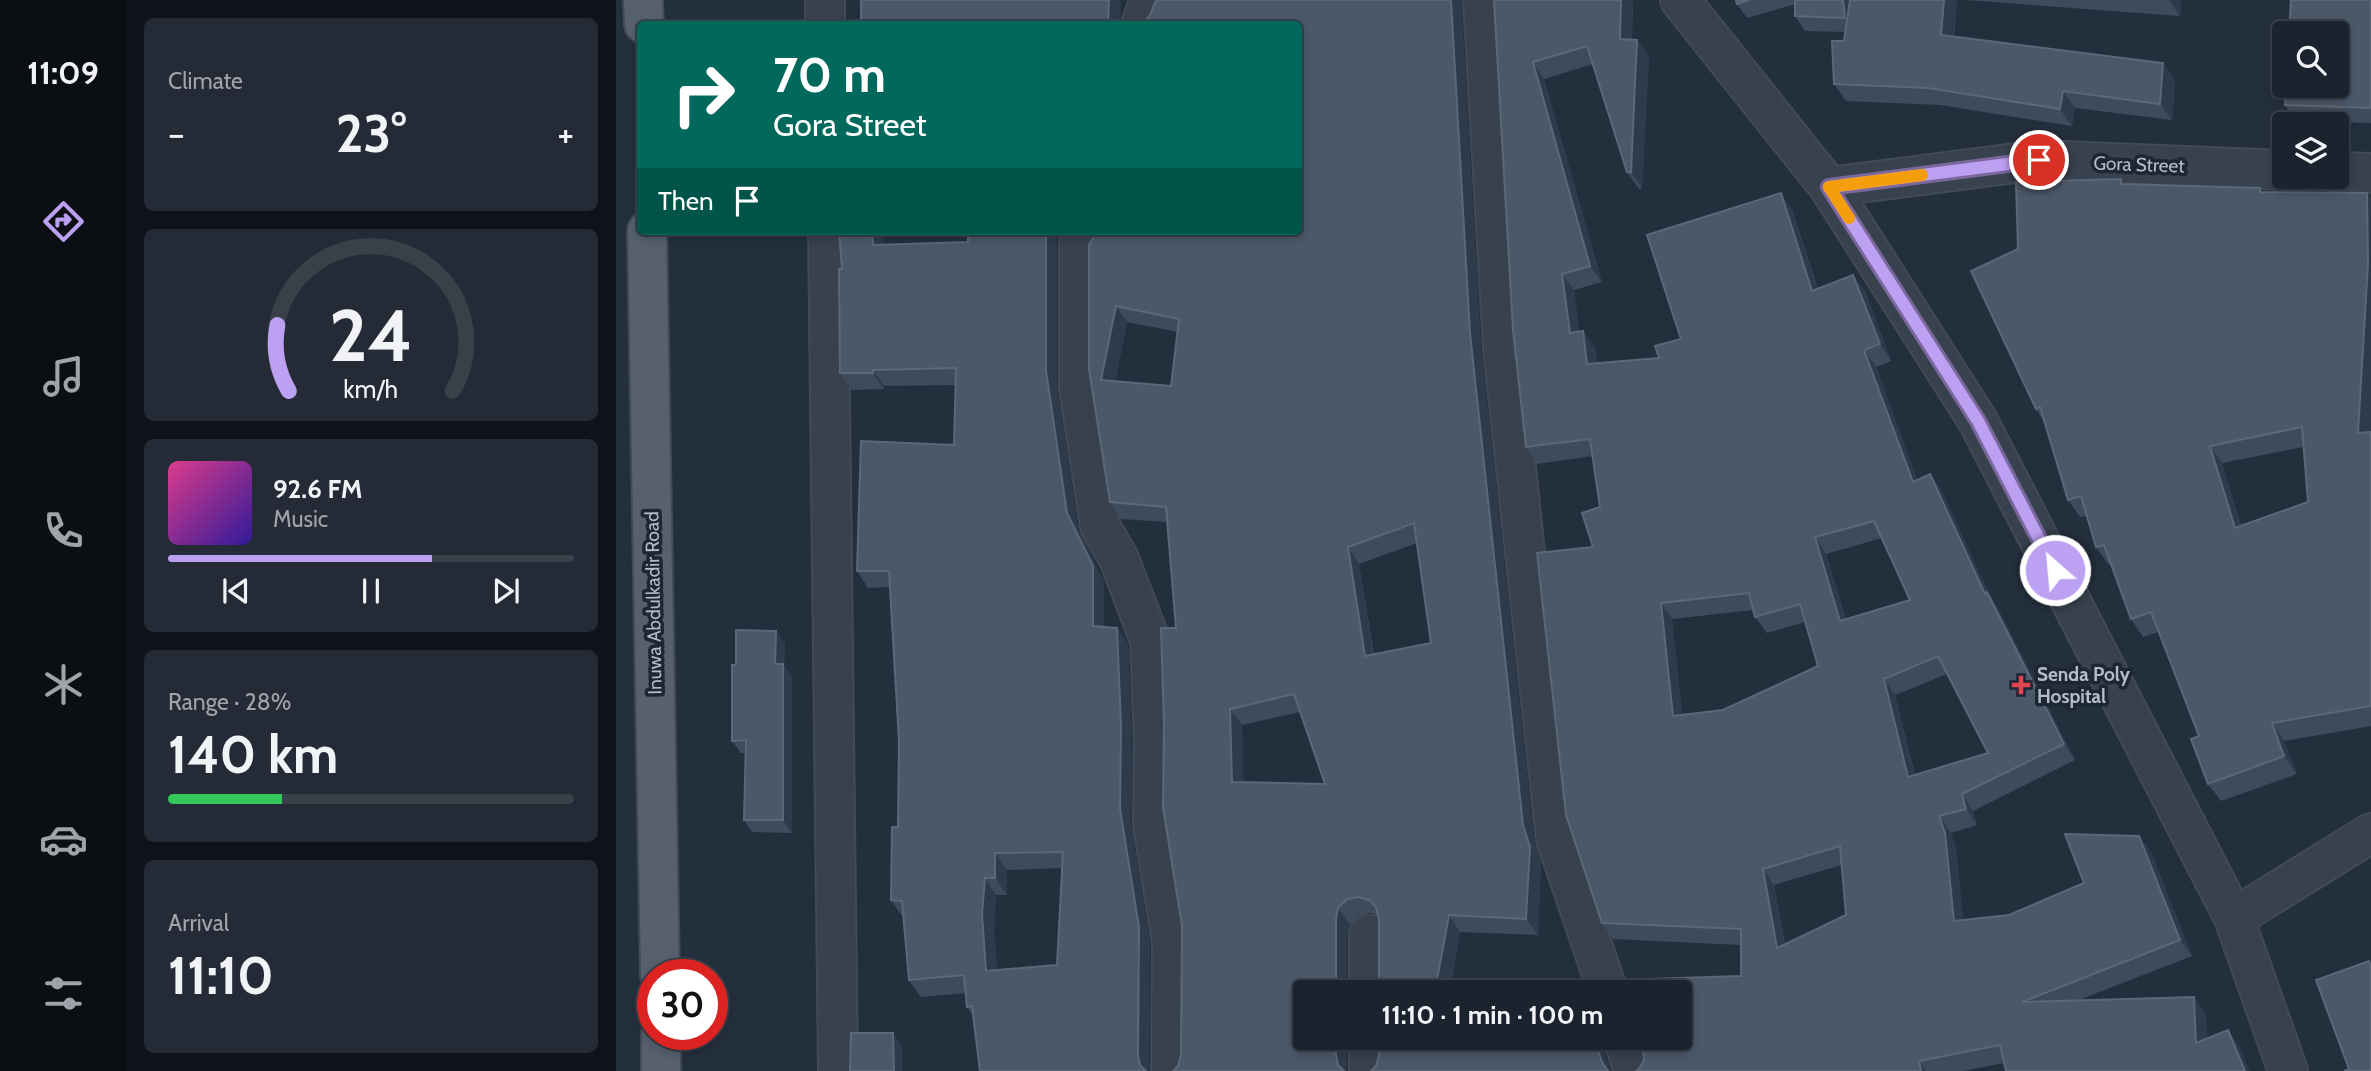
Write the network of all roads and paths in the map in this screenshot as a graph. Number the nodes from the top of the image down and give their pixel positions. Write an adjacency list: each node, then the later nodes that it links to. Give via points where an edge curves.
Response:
1 (643, 0): 6 (main road)
2 (825, 0): 7 (street)
3 (1150, 0): 8 (street)
4 (1483, 0): 21 (street, via 1503,348 1556,839)
5 (1680, 0): 12 (street)
6 (644, 21)
7 (825, 21)
8 (1142, 21)
9 (2272, 170): 12 (street, Gora Street, via 2039,160)
10 (2349, 172): 11 (street)
11 (2371, 173)
12 (1829, 187): 17 (street, via 1978,421)
13 (647, 235): 19 (main road, Inuwa Abdulkadir Road)
14 (828, 235): 26 (street)
15 (1079, 235): 27 (street, via 1079,387 1100,526 1119,559 1150,640 1153,825 1172,942)
16 (2371, 833): 17 (street)
17 (2234, 918): 30 (street)
18 (1369, 935): 20 (street)
19 (660, 959)
20 (1369, 980)
21 (1604, 980)
22 (661, 1050): 25 (main road)
23 (1369, 1050): 28 (street)
24 (1627, 1050): 29 (street)
25 (661, 1071)
26 (838, 1071)
27 (1171, 1071)
28 (1369, 1071)
29 (1634, 1071)
30 (2288, 1071)

